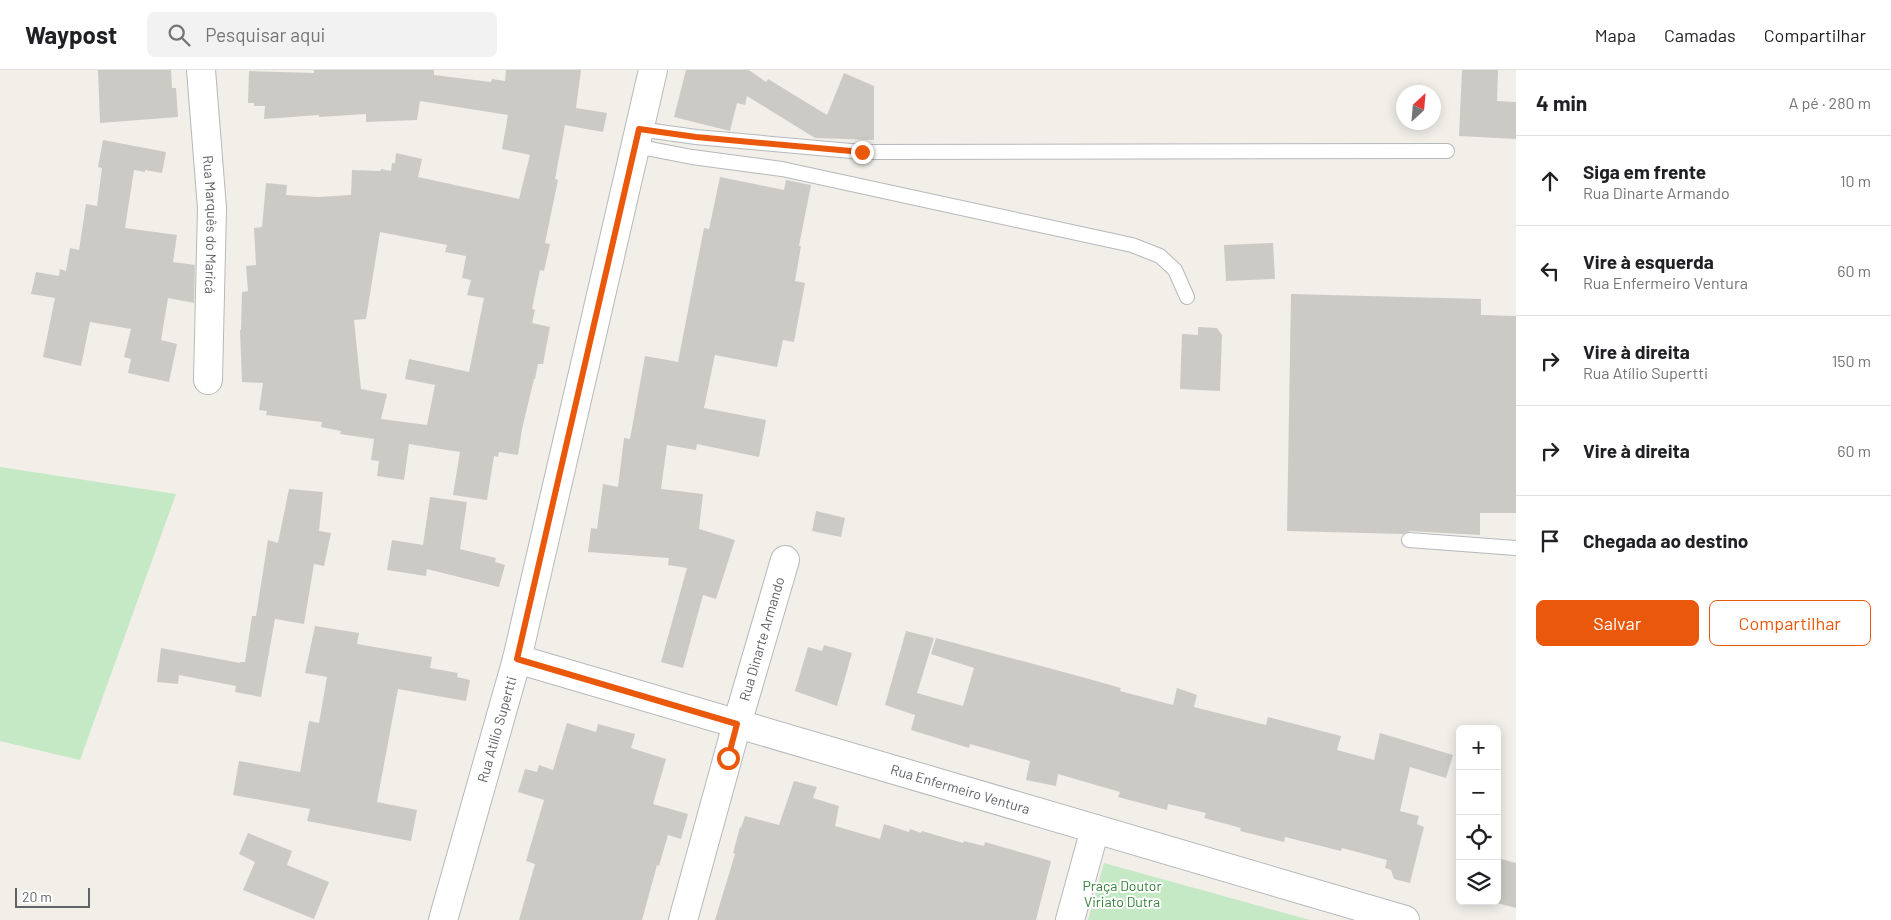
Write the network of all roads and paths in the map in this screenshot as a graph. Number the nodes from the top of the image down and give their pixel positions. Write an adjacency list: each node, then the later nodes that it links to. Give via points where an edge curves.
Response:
1 (201, 70): 6 (street, Rua Marquês do Maricá, via 212,208)
2 (653, 70): 3 (street, Rua Atílio Supertti)
3 (637, 138): 4 (lane, via 696,137 862,152); 5 (lane, via 692,157 782,169 1132,245 1160,256 1175,270); 10 (street, Rua Atílio Supertti)
4 (1447, 151)
5 (1187, 297)
6 (208, 380)
7 (1409, 540): 8 (lane)
8 (1516, 548)
9 (785, 560): 11 (street, Rua Dinarte Armando)
10 (517, 659): 11 (street, Rua Enfermeiro Ventura); 13 (street, Rua Atílio Supertti)
11 (737, 724): 12 (street, Rua Enfermeiro Ventura); 14 (street, Rua Dinarte Armando)
12 (1095, 829): 15 (street); 16 (street, Rua Enfermeiro Ventura)
13 (443, 920)
14 (683, 920)
15 (1070, 920)
16 (1405, 920)

